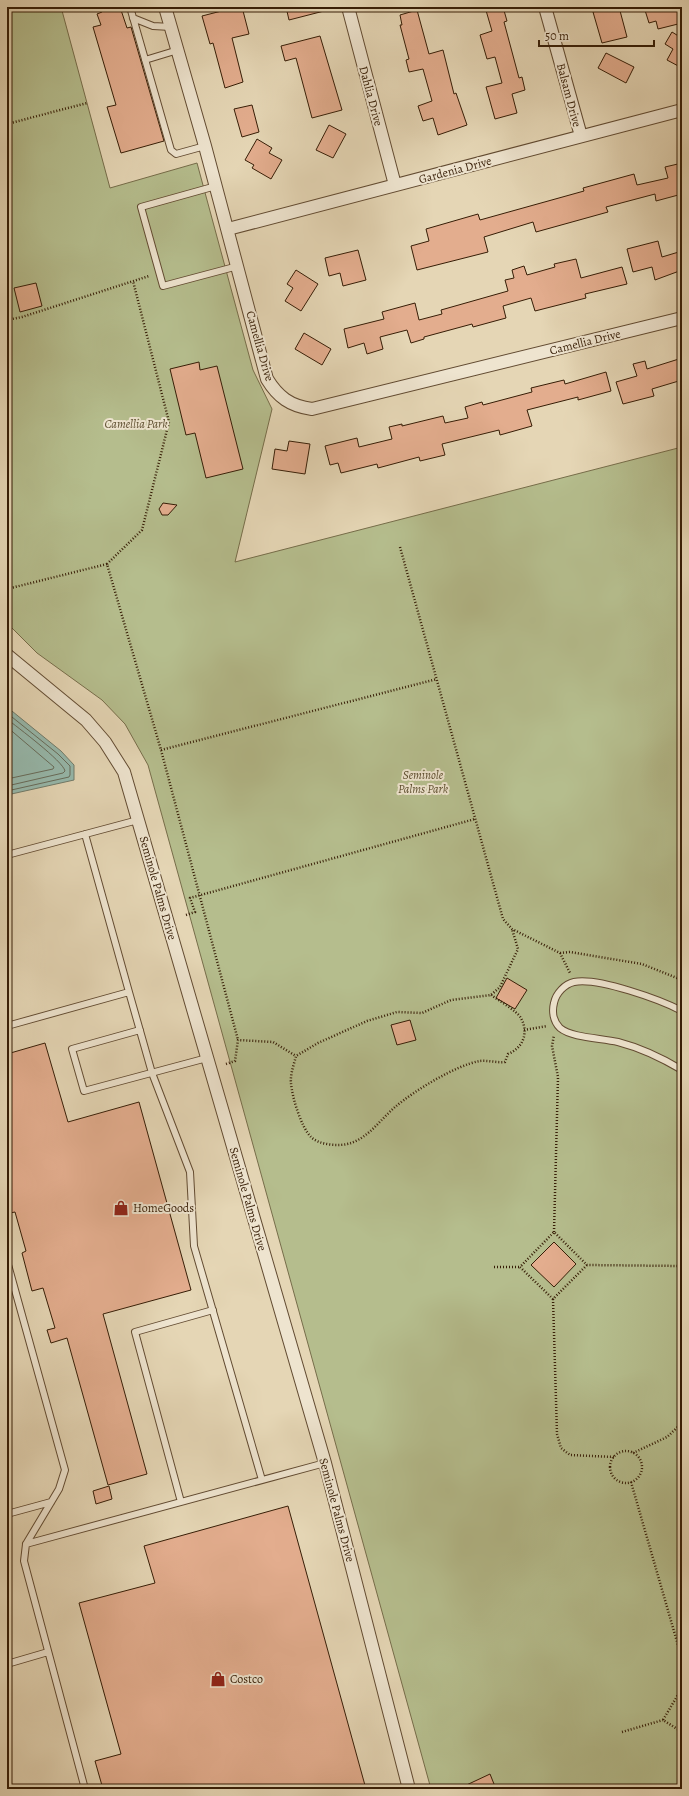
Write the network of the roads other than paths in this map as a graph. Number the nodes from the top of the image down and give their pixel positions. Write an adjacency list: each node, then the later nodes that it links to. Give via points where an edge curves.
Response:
1 (130, 7): 5 (lane)
2 (165, 7): 6 (street, Camellia Drive)
3 (348, 7): 13 (street, Dahlia Drive)
4 (545, 7): 10 (street, Balsam Drive)
5 (133, 18): 6 (lane, via 153,26); 8 (lane)
6 (171, 27): 7 (street, Camellia Drive)
7 (178, 50): 8 (lane); 11 (street, Camellia Drive)
8 (145, 60): 11 (lane, via 171,150 176,154)
9 (682, 110): 10 (street, Gardenia Drive)
10 (581, 136): 13 (street, Gardenia Drive)
11 (205, 146): 12 (street, Camellia Drive)
12 (216, 186): 14 (street, Camellia Drive); 15 (lane, via 141,207 163,286)
13 (395, 186): 14 (street, Gardenia Drive)
14 (228, 229): 15 (street, Camellia Drive)
15 (238, 266): 16 (street, Camellia Drive, via 267,378 280,397 290,404 312,409)
16 (682, 318)
17 (7, 654): 18 (street, Seminole Palms Drive, via 86,720 106,742 124,772)
18 (138, 820): 19 (lane); 25 (street, Seminole Palms Drive)
19 (85, 834): 20 (lane); 21 (lane)
20 (7, 854)
21 (129, 992): 23 (lane); 24 (lane)
22 (682, 1011): 26 (lane, via 669,1004 610,986 575,982 566,986 555,999 552,1009 556,1024 561,1029 619,1042 645,1051)
23 (7, 1026)
24 (140, 1030): 27 (lane); 27 (lane, via 72,1049 84,1091)
25 (207, 1058): 27 (lane); 30 (street, Seminole Palms Drive)
26 (682, 1070)
27 (152, 1073): 29 (lane, via 190,1172 194,1246)
28 (7, 1260): 32 (lane, via 65,1470 63,1481)
29 (212, 1310): 31 (lane); 33 (lane, via 135,1332)
30 (325, 1463): 31 (lane); 39 (street, Seminole Palms Drive)
31 (262, 1480): 33 (lane)
32 (51, 1502): 34 (lane); 35 (lane)
33 (181, 1502): 35 (lane)
34 (7, 1514)
35 (26, 1544): 36 (lane, via 24,1561)
36 (48, 1652): 37 (lane); 38 (lane)
37 (7, 1664)
38 (85, 1789)
39 (409, 1789)

